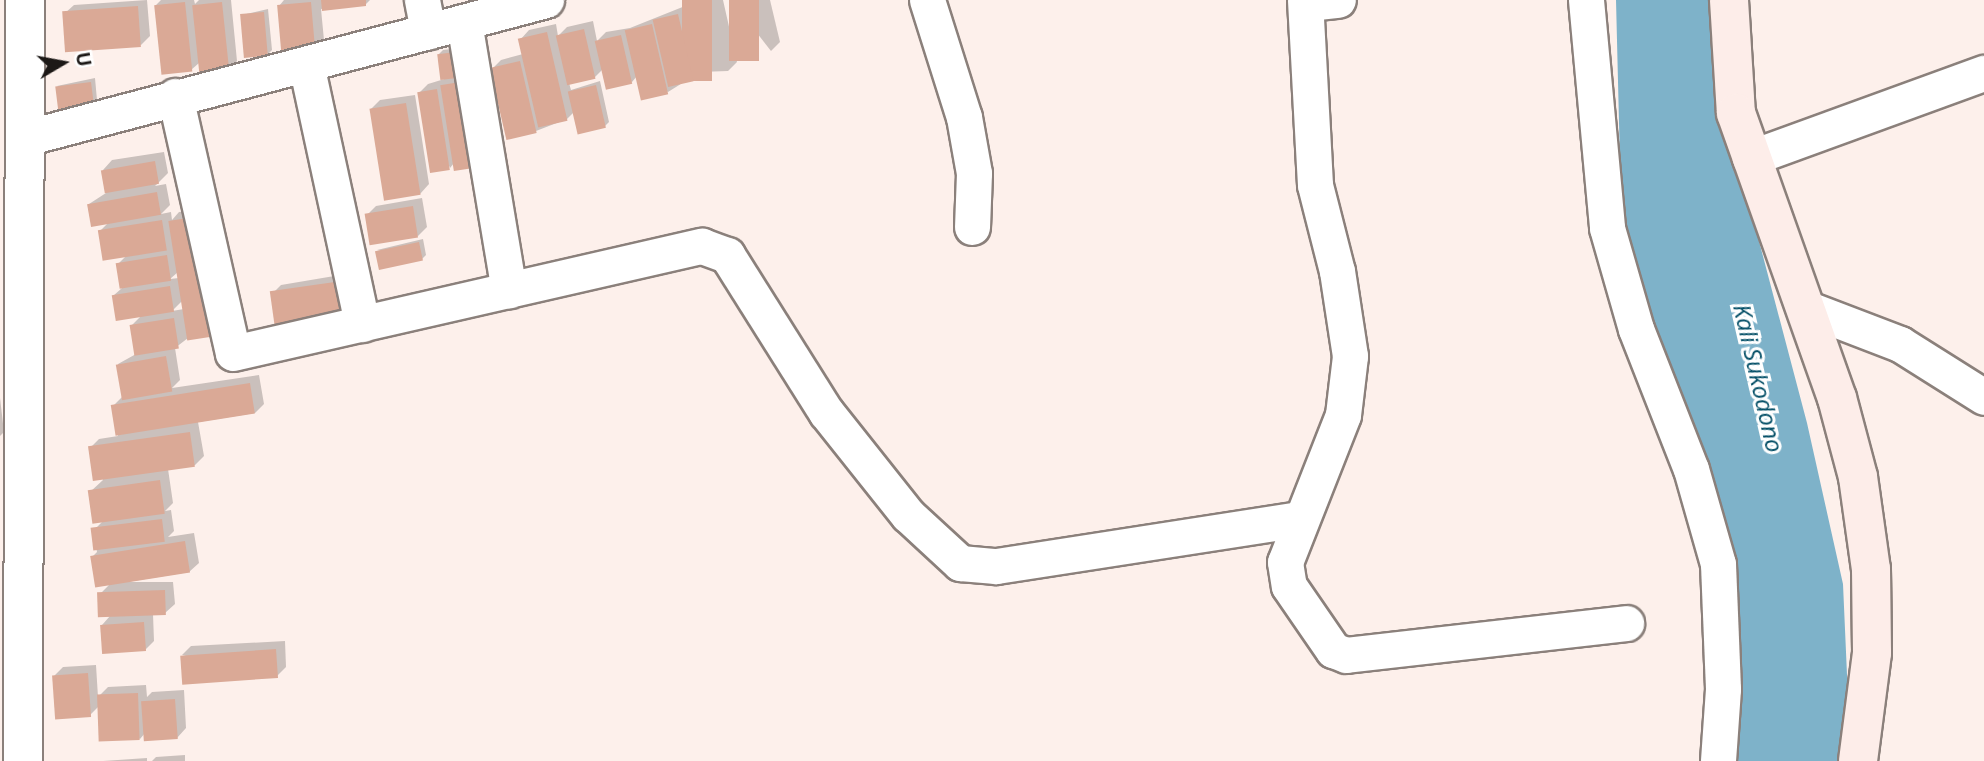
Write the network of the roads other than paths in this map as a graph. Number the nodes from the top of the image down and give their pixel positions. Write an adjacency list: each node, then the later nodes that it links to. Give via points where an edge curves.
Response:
1 (25, 0): 12 (street)
2 (546, 0): 8 (street)
3 (927, 0): 14 (street, via 964,117 974,173)
4 (1586, 0): 22 (street, via 1607,228 1636,329 1692,469 1718,564 1723,689)
5 (1729, 0): 13 (main road, via 1736,113)
6 (1317, 1): 19 (street, via 1315,185 1337,271 1350,356 1343,415)
7 (425, 16): 8 (street); 9 (street)
8 (464, 22): 15 (street)
9 (306, 64): 11 (street); 17 (street)
10 (1984, 73): 13 (street)
11 (175, 96): 12 (street); 17 (street, via 231,351 238,354)
12 (25, 138): 21 (street)
13 (1750, 158): 16 (main road)
14 (972, 228)
15 (509, 290): 17 (street); 19 (street, via 702,246 718,249 727,255 826,412 908,515 960,563 996,566)
16 (1807, 308): 18 (street, via 1900,344); 23 (main road, via 1858,477 1871,569 1872,653)
17 (362, 324)
18 (1984, 397)
19 (1299, 519): 20 (street, via 1284,562 1289,586 1333,650 1346,656)
20 (1626, 623)
21 (23, 761)
22 (1718, 761)
23 (1858, 761)

